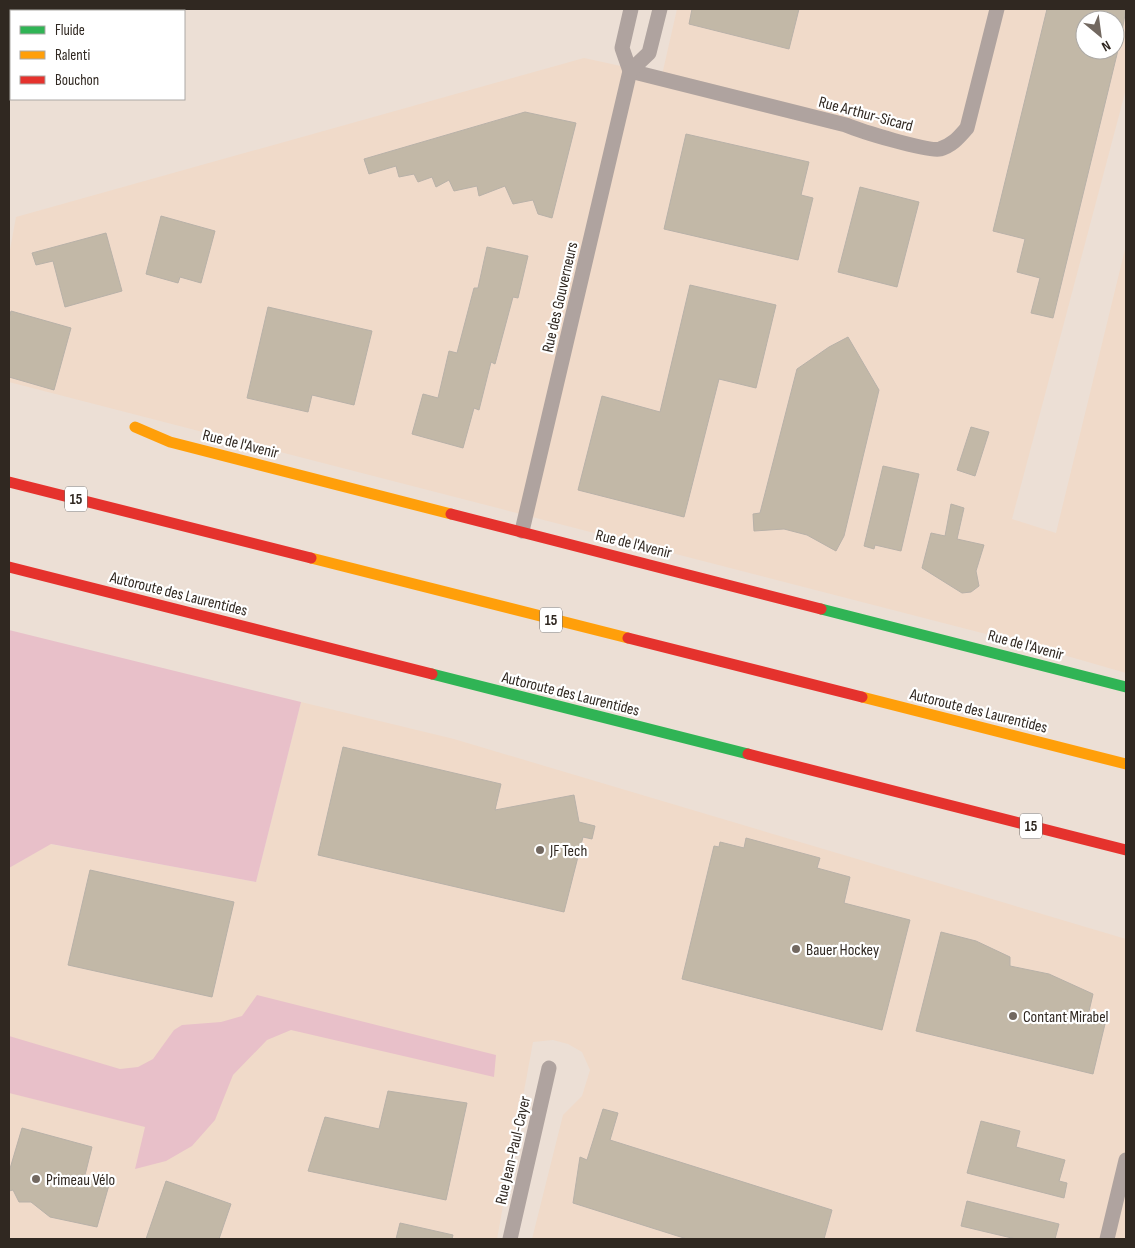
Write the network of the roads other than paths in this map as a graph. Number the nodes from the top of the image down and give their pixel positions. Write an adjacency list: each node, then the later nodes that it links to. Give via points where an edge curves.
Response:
1 (631, 9): 4 (street, via 622,48)
2 (660, 9): 4 (street, via 649,53)
3 (997, 9): 4 (street, Rue Arthur-Sicard, via 967,128 956,142 938,150)
4 (630, 71): 7 (street, Rue des Gouverneurs)
5 (135, 426): 7 (main road, Rue de l'Avenir, via 170,442)
6 (9, 482): 10 (main road, Autoroute des Laurentides / 15)
7 (522, 531): 9 (main road, Rue de l'Avenir)
8 (9, 567): 11 (main road, Autoroute des Laurentides / 15)
9 (1126, 687)
10 (1126, 764)
11 (1126, 850)
12 (549, 1068): 14 (street, Rue Jean-Paul-Cayer)
13 (1126, 1160): 15 (street)
14 (510, 1239)
15 (1107, 1239)

